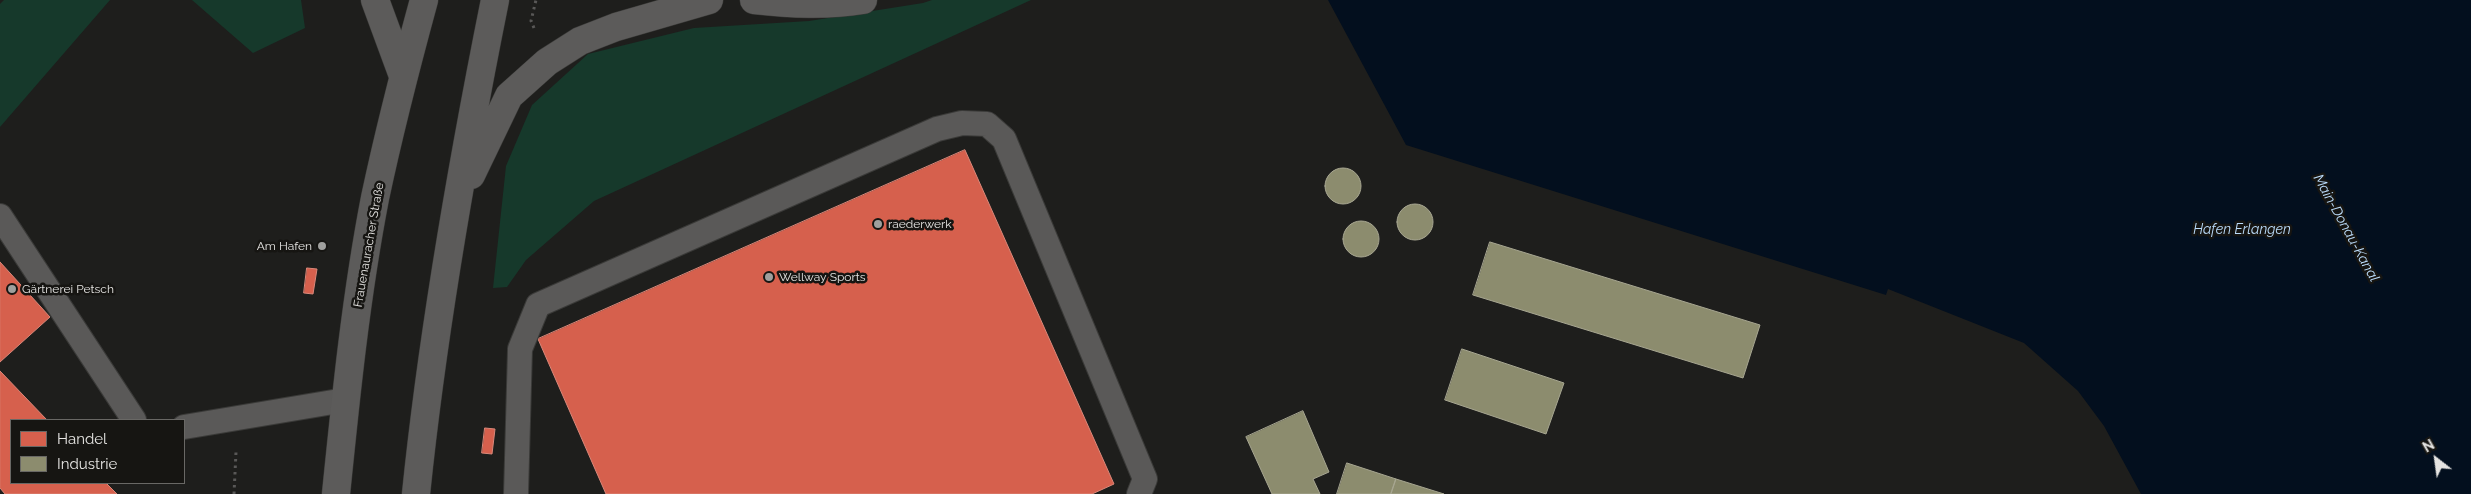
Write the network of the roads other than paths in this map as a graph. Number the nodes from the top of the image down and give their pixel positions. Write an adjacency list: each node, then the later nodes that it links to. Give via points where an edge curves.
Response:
1 (375, 0): 7 (main road)
2 (424, 0): 7 (main road, Frauenauracher Straße)
3 (495, 0): 8 (main road)
4 (709, 0): 8 (main road, via 616,26 580,41 547,62 510,96)
5 (754, 0): 6 (main road, via 794,4)
6 (863, 0)
7 (403, 76): 10 (main road, Frauenauracher Straße, via 364,263)
8 (454, 210): 14 (main road, via 424,412)
9 (0, 216): 11 (lane)
10 (345, 400): 12 (lane); 13 (main road, Frauenauracher Straße)
11 (133, 419)
12 (185, 427)
13 (336, 494)
14 (416, 494)
15 (516, 494): 16 (lane, via 520,349 538,305 937,129 962,123 987,124 1004,139 1145,479)
16 (1139, 494)

